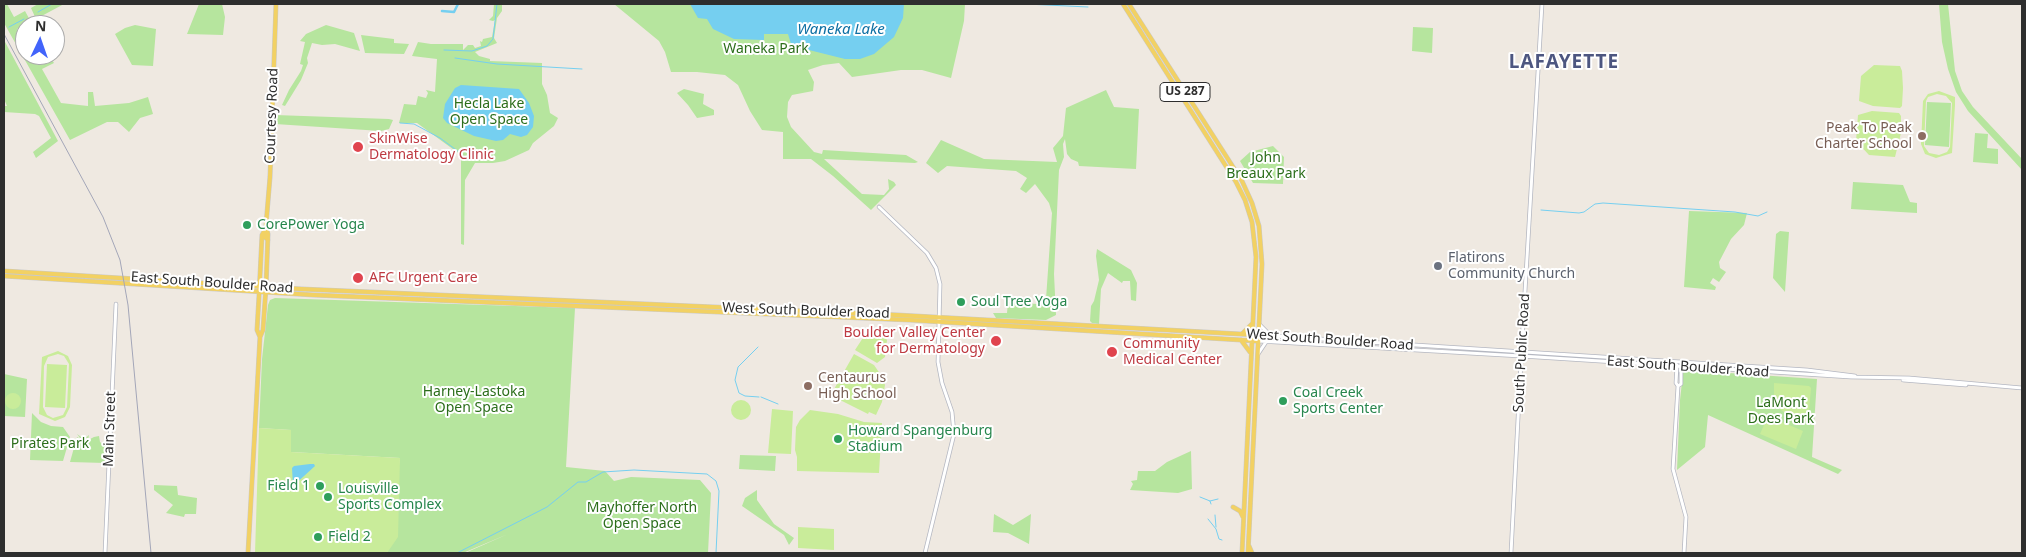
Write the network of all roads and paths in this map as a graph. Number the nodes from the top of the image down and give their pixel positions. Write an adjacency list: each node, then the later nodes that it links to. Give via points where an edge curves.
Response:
1 (276, 4): 6 (main road, Courtesy Road)
2 (1123, 4): 20 (main road, US 287, via 1245,200 1256,242)
3 (1129, 4): 21 (main road, US 287, via 1250,197 1261,241)
4 (1542, 4): 33 (street, South Public Road)
5 (879, 207): 19 (street, via 932,260 940,284)
6 (266, 228): 9 (main road, Courtesy Road, via 262,235); 10 (main road, Courtesy Road)
7 (4, 271): 11 (main road, East South Boulder Road)
8 (4, 276): 15 (main road, East South Boulder Road)
9 (260, 277): 11 (main road); 12 (main road, Courtesy Road)
10 (266, 277): 13 (main road, Courtesy Road); 14 (main road)
11 (249, 286): 12 (main road, East South Boulder Road)
12 (260, 286): 13 (main road, East South Boulder Road); 15 (main road, Courtesy Road)
13 (266, 287): 14 (main road, East South Boulder Road); 16 (main road, Courtesy Road)
14 (277, 288): 17 (main road, East South Boulder Road)
15 (259, 293): 16 (main road, East South Boulder Road); 26 (main road, Courtesy Road, via 257,330)
16 (265, 293): 17 (main road, East South Boulder Road); 26 (main road, Courtesy Road)
17 (420, 296): 19 (main road, West South Boulder Road)
18 (116, 304): 40 (street, Main Street)
19 (939, 320): 22 (main road, West South Boulder Road); 27 (main road, West South Boulder Road); 42 (street, via 938,362 952,412 954,434)
20 (1253, 323): 22 (main road); 23 (main road, US 287)
21 (1259, 324): 24 (main road, US 287); 25 (street)
22 (1242, 334): 23 (main road, West South Boulder Road)
23 (1252, 335): 24 (main road, West South Boulder Road); 28 (main road, US 287)
24 (1258, 335): 25 (street, West South Boulder Road); 29 (main road, US 287)
25 (1270, 336): 33 (street, West South Boulder Road)
26 (260, 337): 41 (main road, Courtesy Road)
27 (1241, 340): 28 (main road, West South Boulder Road); 31 (main road)
28 (1252, 341): 29 (main road, West South Boulder Road); 31 (main road, US 287)
29 (1258, 341): 30 (street, West South Boulder Road); 32 (main road, US 287)
30 (1266, 342): 32 (street); 33 (street, West South Boulder Road)
31 (1251, 353): 36 (main road, US 287)
32 (1257, 354): 38 (main road, US 287)
33 (1521, 354): 34 (street, East South Boulder Road); 45 (street, South Public Road)
34 (1679, 364): 35 (street, East South Boulder Road, via 1807,370); 46 (street, via 1673,469 1686,517)
35 (2022, 388)
36 (1244, 497): 37 (main road, US 287); 39 (main road, via 1234,508)
37 (1244, 508): 38 (main road); 39 (main road, US 287)
38 (1249, 517): 44 (main road, US 287)
39 (1244, 520): 43 (main road, US 287)
40 (105, 553)
41 (248, 553)
42 (925, 553)
43 (1242, 553)
44 (1250, 553)
45 (1511, 553)
46 (1684, 553)

